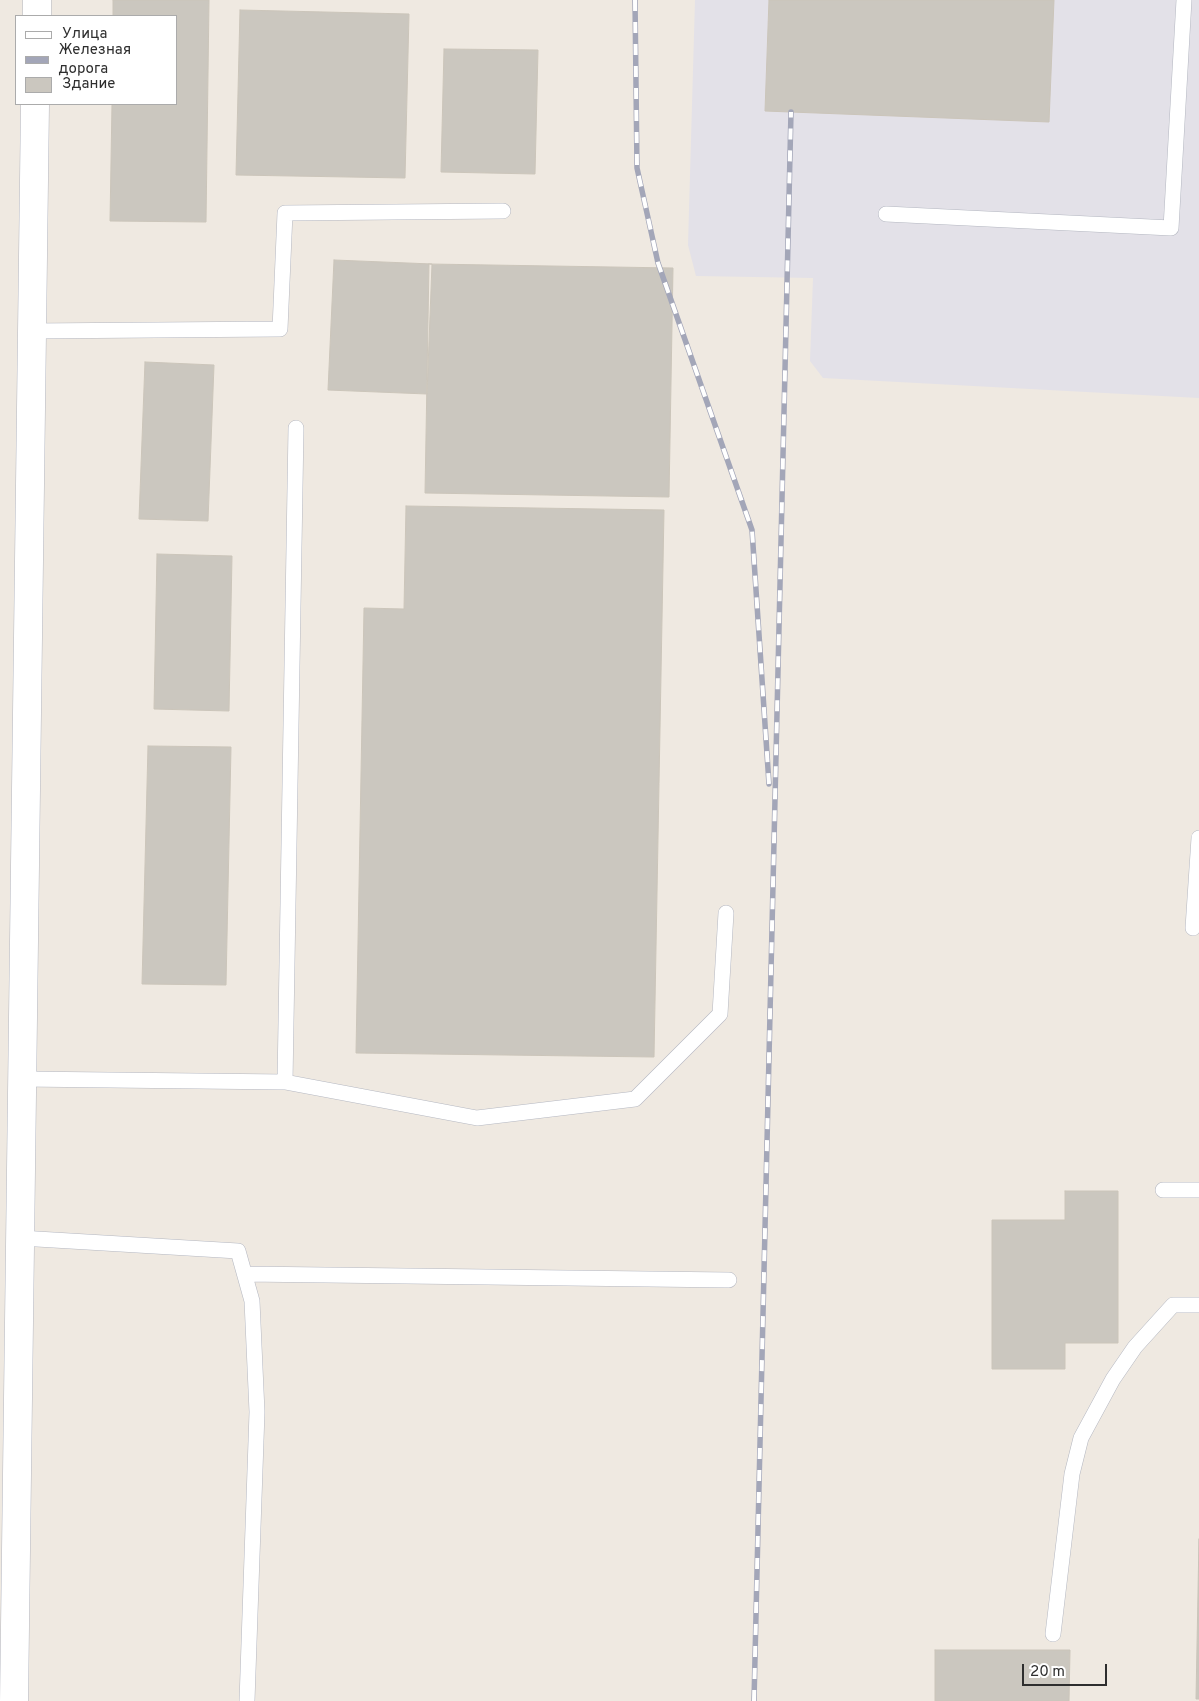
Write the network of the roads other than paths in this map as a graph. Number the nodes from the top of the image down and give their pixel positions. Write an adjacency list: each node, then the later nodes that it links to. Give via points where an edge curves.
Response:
1 (37, 0): 3 (street)
2 (1184, 0): 6 (lane, via 1171,228)
3 (37, 15)
4 (36, 105): 7 (street)
5 (503, 211): 7 (lane, via 285,213 280,329)
6 (886, 214)
7 (32, 330): 12 (street)
8 (296, 428): 13 (lane)
9 (1199, 838): 11 (lane)
10 (726, 913): 13 (lane, via 720,1014 635,1099 477,1118)
11 (1193, 928)
12 (22, 1079): 13 (lane); 16 (street)
13 (285, 1082)
14 (1163, 1190): 15 (lane)
15 (1199, 1190)
16 (20, 1238): 17 (lane, via 238,1251); 21 (street)
17 (245, 1274): 18 (lane); 22 (lane, via 252,1301 257,1412)
18 (729, 1280)
19 (1199, 1305): 20 (lane, via 1173,1305 1135,1347 1081,1438 1072,1474)
20 (1053, 1634)
21 (14, 1701)
22 (247, 1701)

